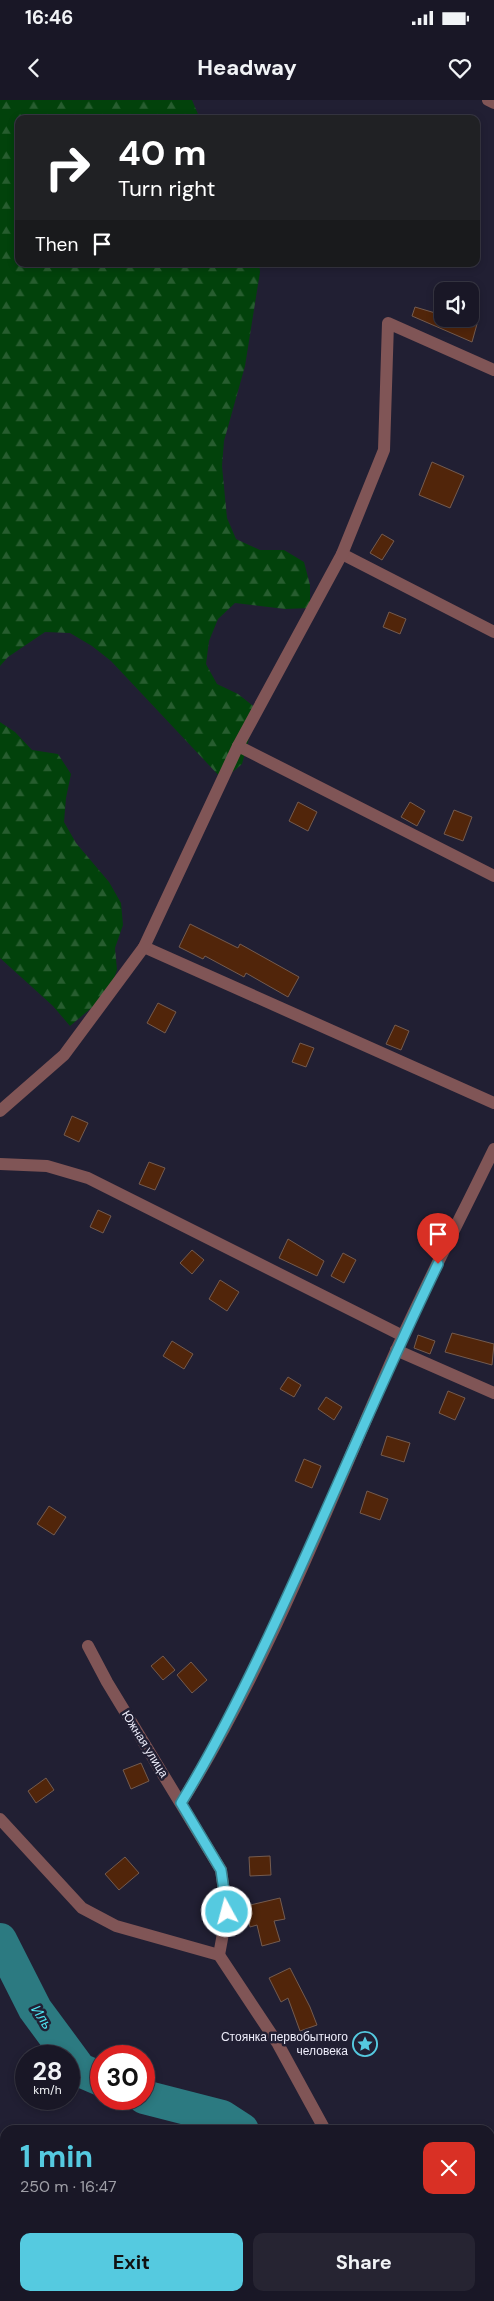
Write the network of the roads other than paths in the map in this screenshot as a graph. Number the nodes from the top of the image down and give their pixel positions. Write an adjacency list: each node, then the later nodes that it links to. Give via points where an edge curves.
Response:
1 (488, 100): 2 (street)
2 (494, 103)
3 (494, 370): 4 (street, via 388,323 384,450)
4 (342, 554): 5 (street); 6 (street)
5 (494, 632)
6 (238, 746): 7 (street); 8 (street)
7 (494, 876)
8 (144, 947): 9 (street); 10 (street, via 64,1055)
9 (494, 1103)
10 (0, 1111)
11 (493, 1155): 13 (street)
12 (0, 1164): 13 (street, via 47,1166 88,1178)
13 (403, 1336): 14 (street)
14 (396, 1350): 15 (street); 17 (street, via 314,1541 212,1754)
15 (494, 1393)
16 (88, 1646): 17 (street, Южная улица)
17 (181, 1803): 19 (street, Южная улица, via 221,1870 227,1912)
18 (0, 1819): 19 (street, via 82,1908 116,1926)
19 (218, 1955): 20 (street, via 278,2044)
20 (322, 2125)

